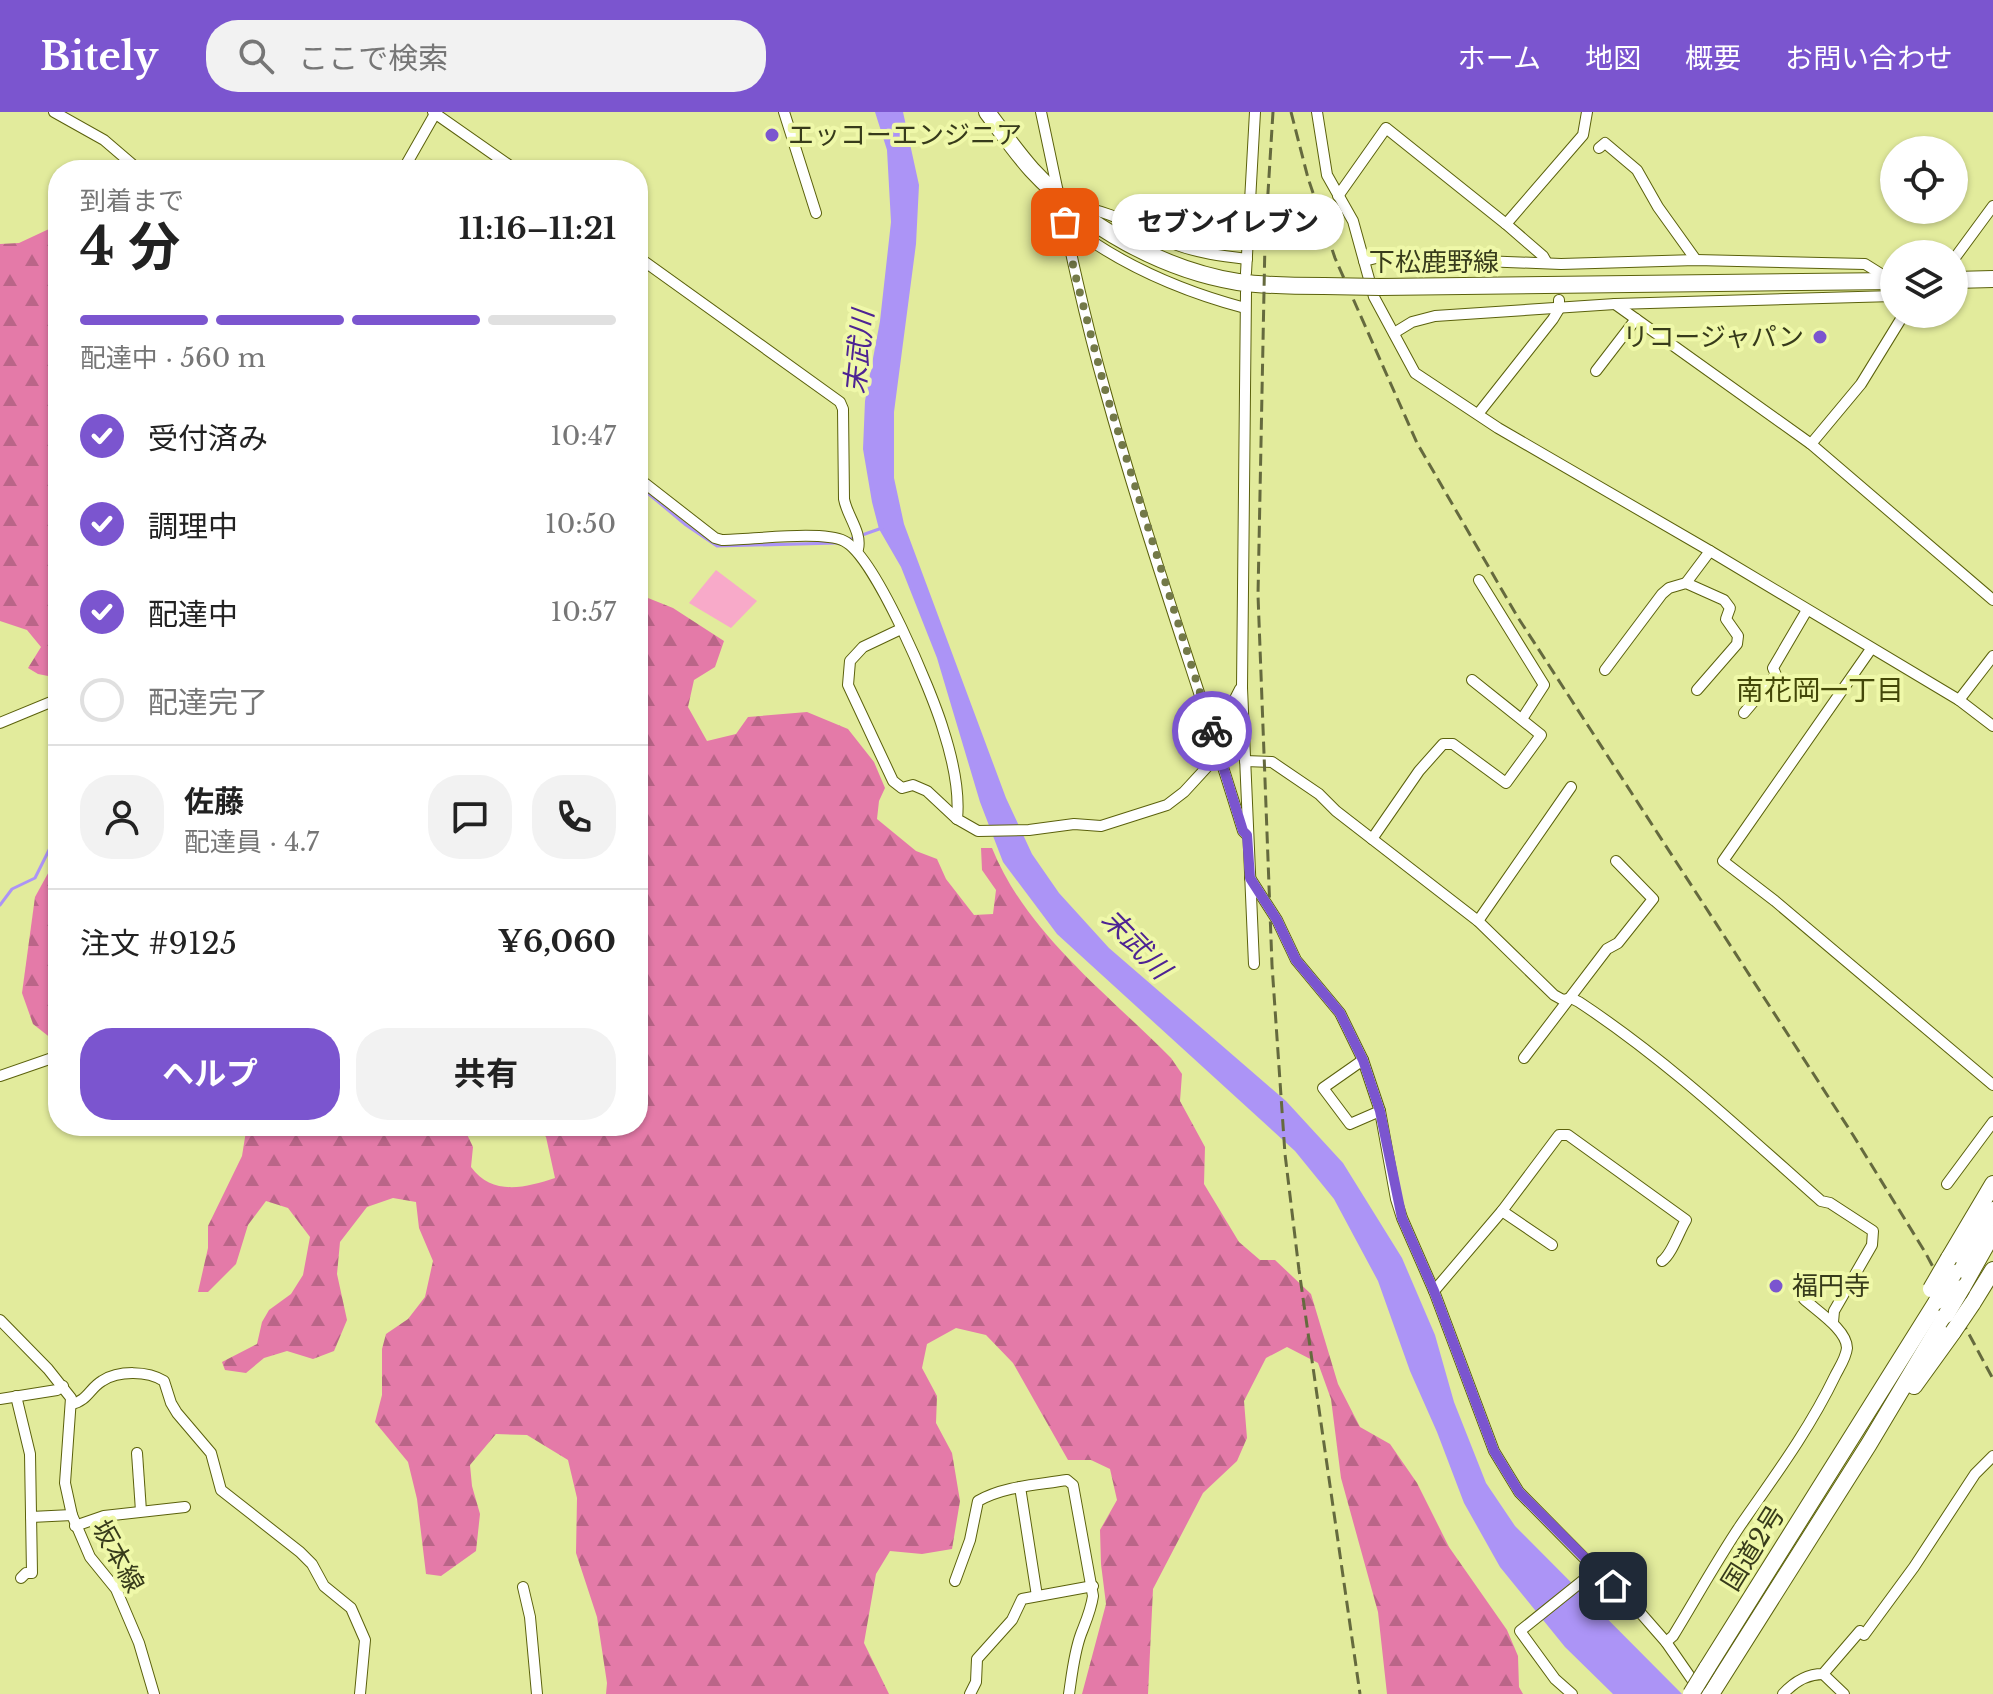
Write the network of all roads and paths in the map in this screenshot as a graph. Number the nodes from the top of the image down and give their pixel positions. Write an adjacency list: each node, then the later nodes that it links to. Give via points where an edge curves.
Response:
1 (54, 112): 10 (street)
2 (435, 112): 11 (street); 12 (street)
3 (784, 112): 17 (street)
4 (987, 112): 13 (main road, 下松鹿野線)
5 (1041, 112): 13 (street)
6 (1255, 112): 21 (street)
7 (1317, 112): 14 (street, via 1327,175)
8 (1587, 112): 19 (street, via 1583,135)
9 (1599, 148): 22 (street, via 1605,143 1637,170)
10 (127, 160)
11 (409, 160)
12 (502, 160)
13 (1058, 194): 16 (main road, 下松鹿野線); 18 (street)
14 (1338, 196): 19 (street, via 1386,128); 23 (street, via 1353,221)
15 (1993, 206): 20 (street)
16 (1074, 207): 21 (street, via 1114,215 1176,245); 28 (main road, 下松鹿野線, bridge, via 1130,244 1171,263 1215,277 1278,286)
17 (816, 213)
18 (1065, 222): 33 (street, via 1138,268); 60 (street, via 1106,393)
19 (1506, 224): 24 (street)
20 (1968, 240)
21 (1247, 259): 26 (street)
22 (1696, 260): 24 (street, via 1561,268); 27 (street, via 1865,264)
23 (1364, 261): 24 (street, via 1380,257); 36 (street, via 1374,297)
24 (1547, 263)
25 (648, 264): 41 (street, via 840,402 844,499)
26 (1246, 273)
27 (1880, 276)
28 (1880, 286)
29 (1880, 287): 32 (street)
30 (1246, 292): 33 (street)
31 (1559, 304): 32 (street); 36 (street, via 1435,316); 38 (street)
32 (1615, 304): 34 (street)
33 (1245, 308): 52 (street)
34 (1636, 319): 37 (street); 39 (street)
35 (1895, 328): 39 (street, via 1861,384)
36 (1394, 333): 38 (street, via 1415,373)
37 (1596, 371)
38 (1478, 414): 42 (street)
39 (1811, 444): 45 (street)
40 (648, 486): 41 (street, via 715,538 818,536)
41 (858, 541): 47 (street)
42 (1710, 551): 44 (street); 46 (street)
43 (1479, 580): 57 (street, via 1544,685)
44 (1686, 583): 50 (street, via 1662,594); 53 (street, via 1724,600 1730,608 1726,619 1738,636 1737,644)
45 (1993, 600)
46 (1807, 610): 48 (street); 56 (street, via 1773,668 1776,675)
47 (901, 629): 64 (street, via 943,728 956,786); 64 (street, via 863,647 850,661 848,685 893,781 902,788 913,785 927,791)
48 (1871, 649): 54 (street); 76 (street, via 1723,861)
49 (1993, 656): 54 (street)
50 (1605, 670)
51 (1472, 680): 57 (street)
52 (1242, 688): 60 (street); 62 (street)
53 (1697, 690)
54 (1959, 700): 59 (street)
55 (48, 703): 58 (street)
56 (1744, 713)
57 (1522, 719): 66 (street, via 1541,735 1506,783 1453,744 1443,744)
58 (0, 723)
59 (1993, 726)
60 (1213, 735): 61 (street)
61 (1219, 754): 64 (street, via 1184,792 1156,809 1101,826 978,831); 65 (street)
62 (1245, 761): 65 (street); 66 (street, via 1272,762)
63 (1571, 787): 69 (street)
64 (957, 819)
65 (1247, 835): 68 (street)
66 (1372, 839): 69 (street)
67 (1616, 861): 71 (street, via 1653,899)
68 (1250, 878): 70 (street); 74 (street, via 1296,960 1340,1013)
69 (1478, 921): 71 (street, via 1554,995)
70 (1254, 964)
71 (1571, 998): 72 (street); 92 (street, via 1632,1036 1821,1201 1873,1231 1872,1245 1834,1311)
72 (1524, 1058)
73 (48, 1059): 75 (street)
74 (1363, 1060): 77 (street); 77 (street, via 1323,1088 1350,1124)
75 (0, 1076)
76 (1993, 1085)
77 (1380, 1111): 88 (street, via 1396,1199)
78 (1993, 1122): 79 (street)
79 (1947, 1184)
80 (1993, 1184): 87 (main road, 国道2号)
81 (1993, 1210): 87 (main road, 国道2号)
82 (1502, 1211): 84 (street); 85 (street, via 1559,1135 1568,1135 1686,1220); 88 (street)
83 (1993, 1233): 87 (main road, 国道2号)
84 (1552, 1245)
85 (1662, 1261)
86 (1993, 1270): 97 (main road, 国道2号, bridge)
87 (1955, 1273): 90 (main road, 国道2号, bridge); 90 (main road, 国道2号, bridge)
88 (1434, 1291): 105 (street, via 1509,1478)
89 (1804, 1299): 92 (street)
90 (1938, 1302): 97 (main road, 国道2号); 120 (main road, 国道2号, bridge)
91 (0, 1320): 93 (street)
92 (1833, 1322): 111 (street, via 1847,1349 1821,1405)
93 (63, 1386): 94 (street); 96 (street)
94 (16, 1396): 95 (street); 103 (street, via 30,1454)
95 (0, 1399)
96 (72, 1404): 104 (street, 坂本線, via 65,1483); 115 (street, via 88,1397 103,1380 124,1373 164,1381 177,1413 211,1453 221,1490 300,1552 324,1586 351,1608 365,1640)
97 (1869, 1444): 113 (main road, 国道2号)
98 (137, 1453): 102 (street)
99 (1993, 1456): 112 (street, via 1975,1474 1879,1617 1864,1635 1860,1631 1850,1640)
100 (1020, 1487): 107 (street, via 978,1501); 108 (street, via 1067,1480 1073,1485); 110 (street)
101 (185, 1507): 102 (street)
102 (141, 1511): 104 (street)
103 (31, 1517): 104 (street); 106 (street, via 32,1573)
104 (74, 1521): 114 (street, 坂本線, via 90,1557 116,1589)
105 (1593, 1572): 111 (street, via 1631,1602); 119 (street, via 1520,1631)
106 (21, 1578)
107 (955, 1581)
108 (1093, 1586): 110 (street); 118 (street)
109 (523, 1587): 116 (street)
110 (1037, 1596): 117 (street, via 1022,1599 1012,1620 977,1659)
111 (1666, 1642): 121 (street)
112 (1823, 1674): 122 (street, via 1807,1675); 123 (street)
113 (1714, 1688)
114 (154, 1694)
115 (360, 1694)
116 (537, 1694)
117 (970, 1694)
118 (1069, 1694)
119 (1572, 1694)
120 (1691, 1694)
121 (1702, 1694)
122 (1783, 1694)
123 (1844, 1694)

